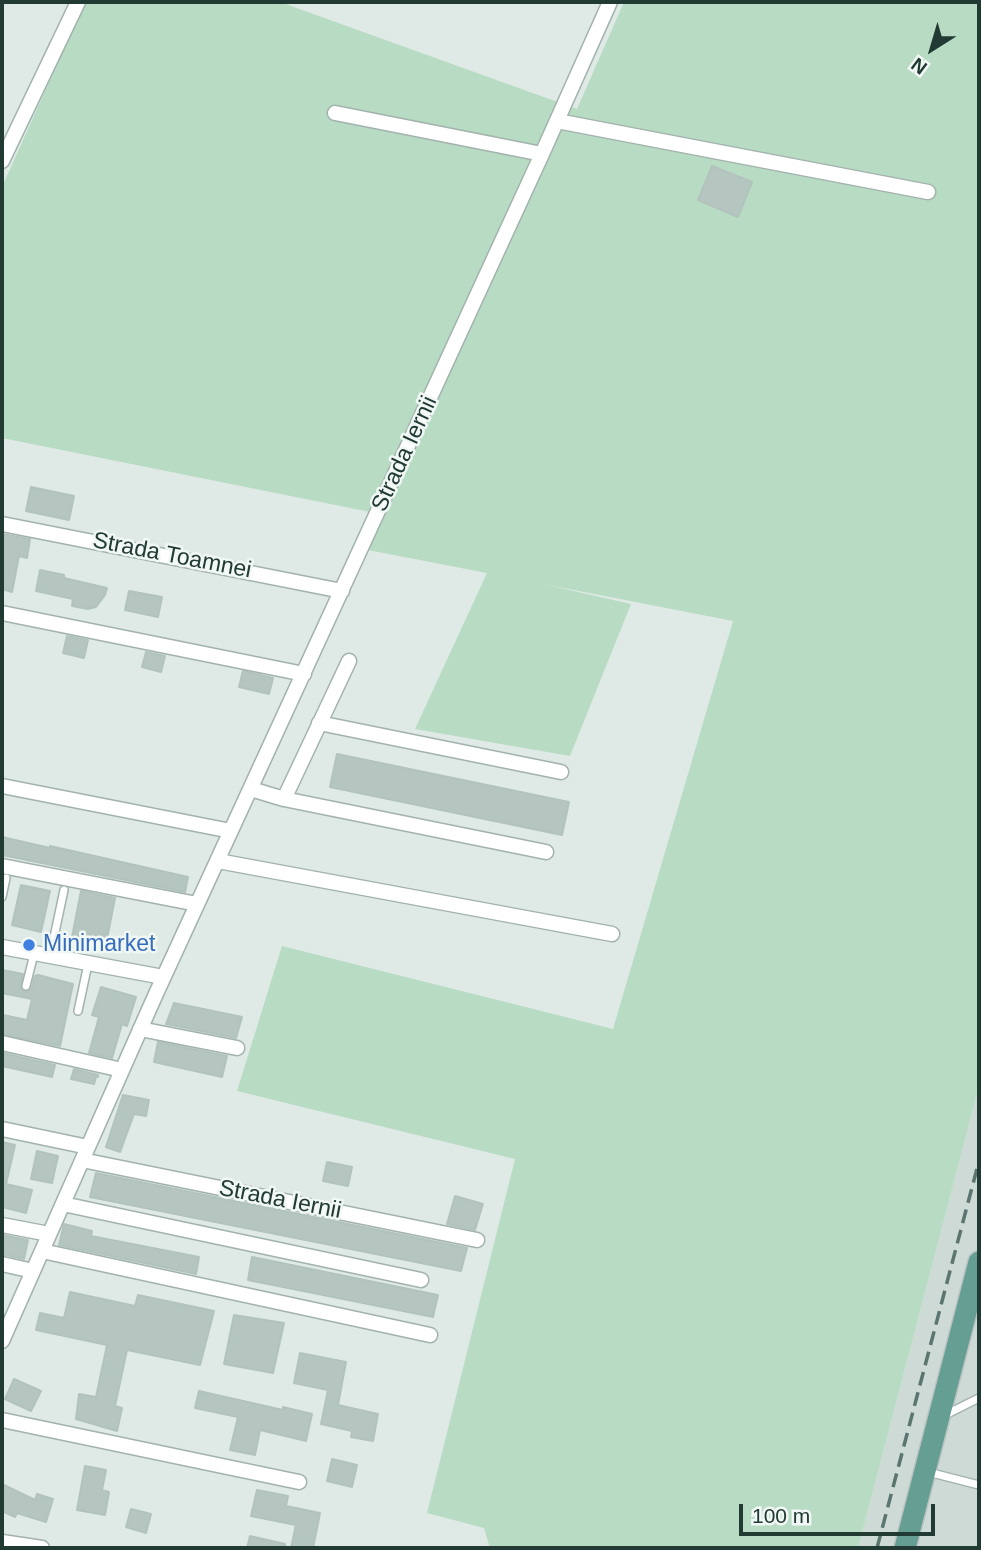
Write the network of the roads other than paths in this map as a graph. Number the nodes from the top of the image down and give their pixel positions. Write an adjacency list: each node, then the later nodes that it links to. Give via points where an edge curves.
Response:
1 (78, 2): 6 (street)
2 (610, 2): 4 (street, Strada Iernii)
3 (335, 113): 5 (street)
4 (557, 121): 5 (street, Strada Iernii); 7 (street)
5 (542, 154): 9 (street, Strada Iernii)
6 (2, 161)
7 (928, 192)
8 (2, 524): 9 (street, Strada Toamnei)
9 (342, 591): 12 (street, Strada Iernii)
10 (2, 613): 12 (street)
11 (349, 661): 13 (street)
12 (304, 674): 16 (street, Strada Iernii)
13 (320, 723): 14 (street); 17 (street)
14 (561, 772)
15 (2, 786): 18 (street)
16 (251, 789): 17 (street); 18 (street, Strada Iernii)
17 (284, 799): 19 (street)
18 (232, 831): 20 (street, Strada Iernii)
19 (546, 852)
20 (218, 861): 24 (street, Strada Iernii); 25 (street)
21 (4, 872): 23 (lane); 24 (street)
22 (64, 890): 28 (lane)
23 (2, 897)
24 (197, 904): 30 (street, Strada Iernii)
25 (612, 934)
26 (2, 947): 27 (street)
27 (34, 954): 28 (street); 31 (lane)
28 (50, 956): 29 (street)
29 (88, 964): 30 (street); 32 (lane)
30 (163, 977): 33 (street, Strada Iernii)
31 (26, 986)
32 (78, 1011)
33 (140, 1029): 35 (street); 36 (street, Strada Iernii)
34 (2, 1043): 36 (street)
35 (237, 1048)
36 (122, 1070): 38 (street, Strada Iernii)
37 (2, 1129): 38 (street)
38 (85, 1153): 39 (street, Strada Iernii); 42 (street, Strada Iernii)
39 (63, 1204): 41 (street, Strada Iernii); 47 (street, Strada Iernii)
40 (2, 1225): 41 (street)
41 (49, 1234): 43 (street, Strada Iernii)
42 (477, 1240)
43 (42, 1251): 45 (street, Strada Iernii); 48 (street)
44 (2, 1264): 45 (street)
45 (33, 1271): 49 (street, Strada Iernii)
46 (978, 1274): 51 (main road)
47 (421, 1280)
48 (430, 1335)
49 (3, 1336)
50 (979, 1398): 51 (lane)
51 (938, 1418): 53 (main road)
52 (2, 1420): 54 (street)
53 (924, 1471): 55 (lane); 58 (main road)
54 (299, 1482)
55 (979, 1485)
56 (2, 1542): 57 (street)
57 (42, 1548)
58 (905, 1548)

